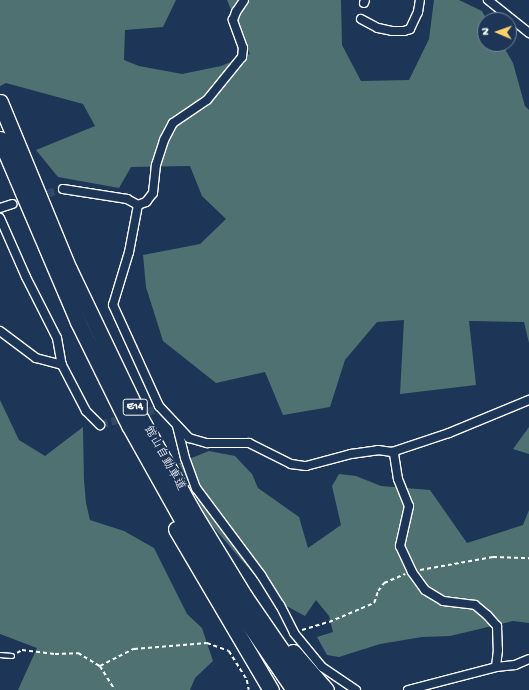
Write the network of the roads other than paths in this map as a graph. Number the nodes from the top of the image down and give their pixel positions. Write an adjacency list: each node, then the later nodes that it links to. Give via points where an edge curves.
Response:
1 (244, 0): 11 (street, via 234,20 243,48 242,57 207,100 173,123 156,165 153,193 146,202)
2 (420, 0): 4 (street, via 418,12 410,29 404,31 378,28)
3 (488, 0): 5 (street)
4 (360, 19)
5 (526, 31): 6 (street)
6 (529, 39)
7 (0, 102): 22 (highway, 館山自動車道 / E14, via 68,269 115,368 168,469)
8 (0, 139): 14 (highway, 館山自動車道 / E14)
9 (63, 189): 11 (street, via 127,199)
10 (12, 204): 12 (street)
11 (138, 206): 19 (street, via 113,304 156,408)
12 (0, 208)
13 (0, 218): 16 (street, via 57,338)
14 (78, 322): 21 (highway, via 95,375 169,517); 29 (highway, 館山自動車道 / E14, via 129,425 185,525)
15 (0, 331): 16 (street, via 36,358)
16 (62, 365): 18 (street, via 86,411)
17 (529, 400): 20 (street, via 449,433)
18 (100, 425)
19 (177, 426): 20 (street, via 189,438 207,443 249,443 291,464 306,466 351,454 378,450); 32 (street, via 196,488 261,575 294,633 322,667)
20 (392, 452): 26 (street, via 398,479 409,506 400,546 412,572 425,590 443,601 475,605 497,626)
21 (213, 591): 27 (highway); 28 (highway)
22 (246, 597): 30 (highway, 館山自動車道 / E14); 31 (highway)
23 (0, 655): 24 (lane)
24 (12, 656)
25 (529, 659): 26 (street, via 515,665)
26 (496, 667): 33 (street)
27 (262, 690)
28 (272, 690)
29 (294, 690)
30 (309, 690)
31 (326, 690)
32 (356, 690)
33 (408, 690)

